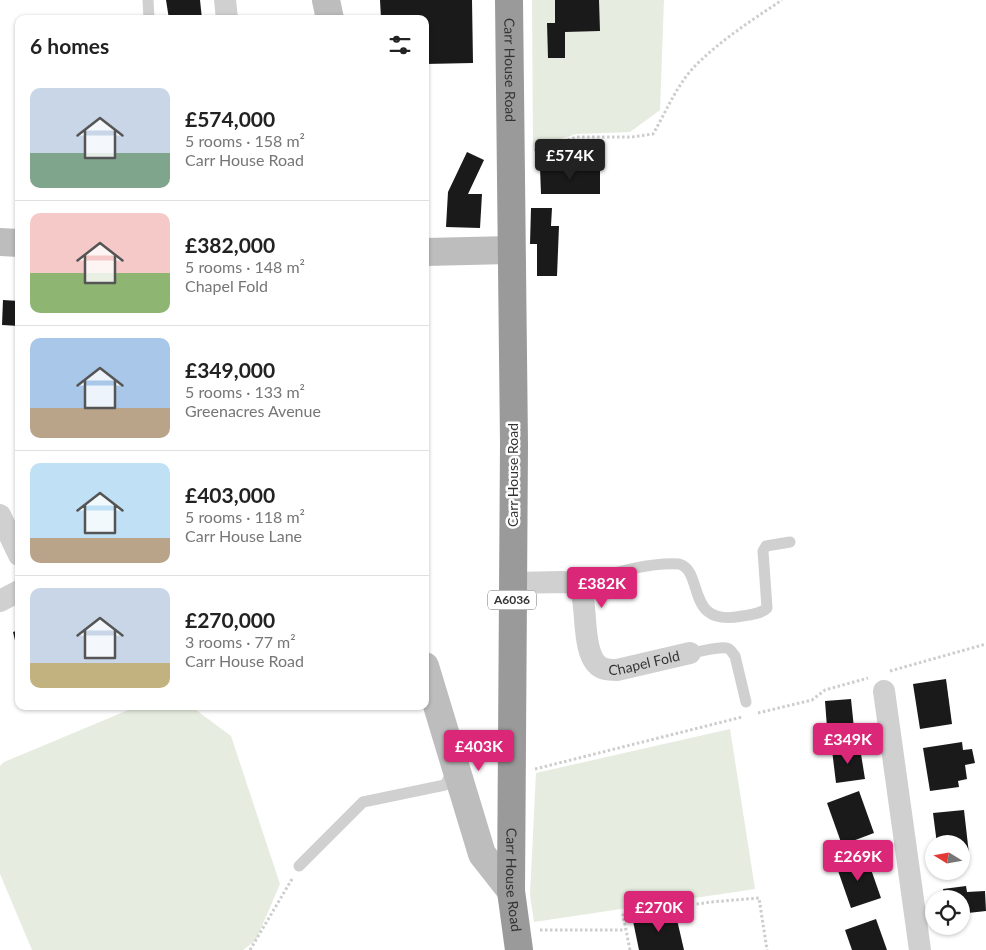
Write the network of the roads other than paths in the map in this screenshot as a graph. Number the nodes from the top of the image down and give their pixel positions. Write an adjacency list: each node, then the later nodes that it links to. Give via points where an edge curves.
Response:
1 (148, 0): 5 (lane)
2 (225, 0): 6 (street)
3 (326, 0): 7 (street)
4 (509, 0): 10 (highway, Carr House Road / A6036)
5 (149, 15)
6 (227, 15)
7 (329, 15)
8 (0, 242): 9 (street)
9 (15, 243)
10 (511, 250): 11 (street); 15 (highway, Carr House Road / A6036)
11 (429, 252)
12 (0, 515): 14 (street)
13 (790, 542): 16 (lane, via 766,546 763,551 767,608 763,612 735,618 715,617 704,608 689,572 679,564 651,566)
14 (15, 547)
15 (512, 583): 16 (street); 25 (highway, Carr House Road / A6036)
16 (576, 584): 19 (street, Chapel Fold, via 582,594 586,636 594,662 600,668 618,670)
17 (15, 593): 18 (street)
18 (0, 601)
19 (690, 653): 22 (lane, via 721,648 731,650)
20 (429, 679): 23 (street)
21 (884, 692): 27 (street)
22 (746, 702)
23 (456, 767): 24 (lane, via 445,785 363,802); 25 (street, via 482,854)
24 (299, 866)
25 (511, 891): 26 (highway, Carr House Road / A6036)
26 (518, 940)
27 (920, 950)

